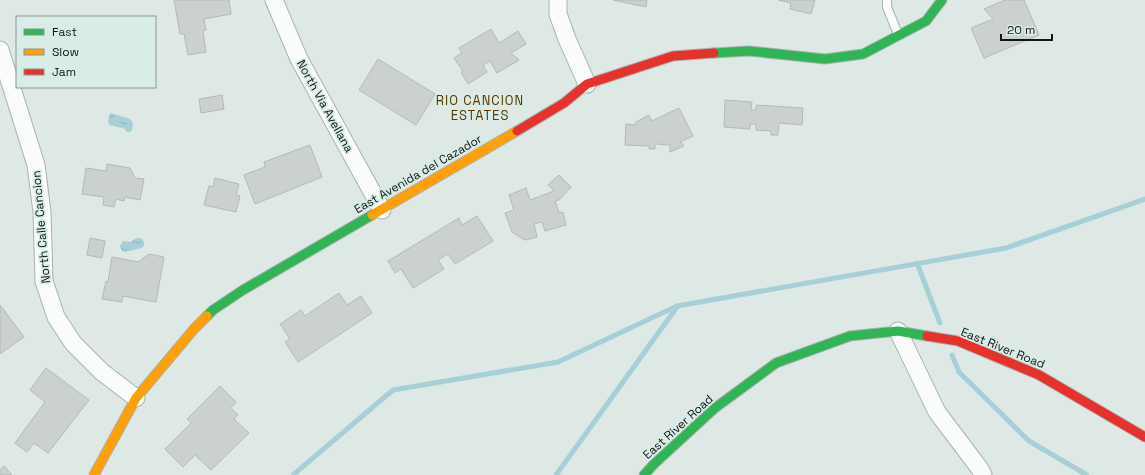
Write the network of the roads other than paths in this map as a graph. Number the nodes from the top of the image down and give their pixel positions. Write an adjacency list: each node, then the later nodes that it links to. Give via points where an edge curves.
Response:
1 (274, 0): 8 (street, North Via Avellana, via 299,59)
2 (558, 0): 7 (street, via 558,14)
3 (887, 0): 5 (lane, via 887,7)
4 (942, 0): 5 (street, East Avenida del Cazador, via 926,20)
5 (898, 35): 7 (street, East Avenida del Cazador, via 863,54 825,59 749,51 673,56)
6 (0, 50): 10 (street, North Calle Cancion, via 36,165 42,212 44,282 56,317 73,343 97,367)
7 (587, 84): 8 (street, East Avenida del Cazador, via 564,103)
8 (382, 210): 10 (street, East Avenida del Cazador, via 213,310)
9 (898, 331): 11 (street, East River Road, via 958,341 1039,375); 13 (street, East River Road, via 850,336 776,363 715,408); 14 (street, via 937,412)
10 (136, 398): 12 (street, East Avenida del Cazador)
11 (1145, 437)
12 (94, 475)
13 (644, 475)
14 (983, 475)

